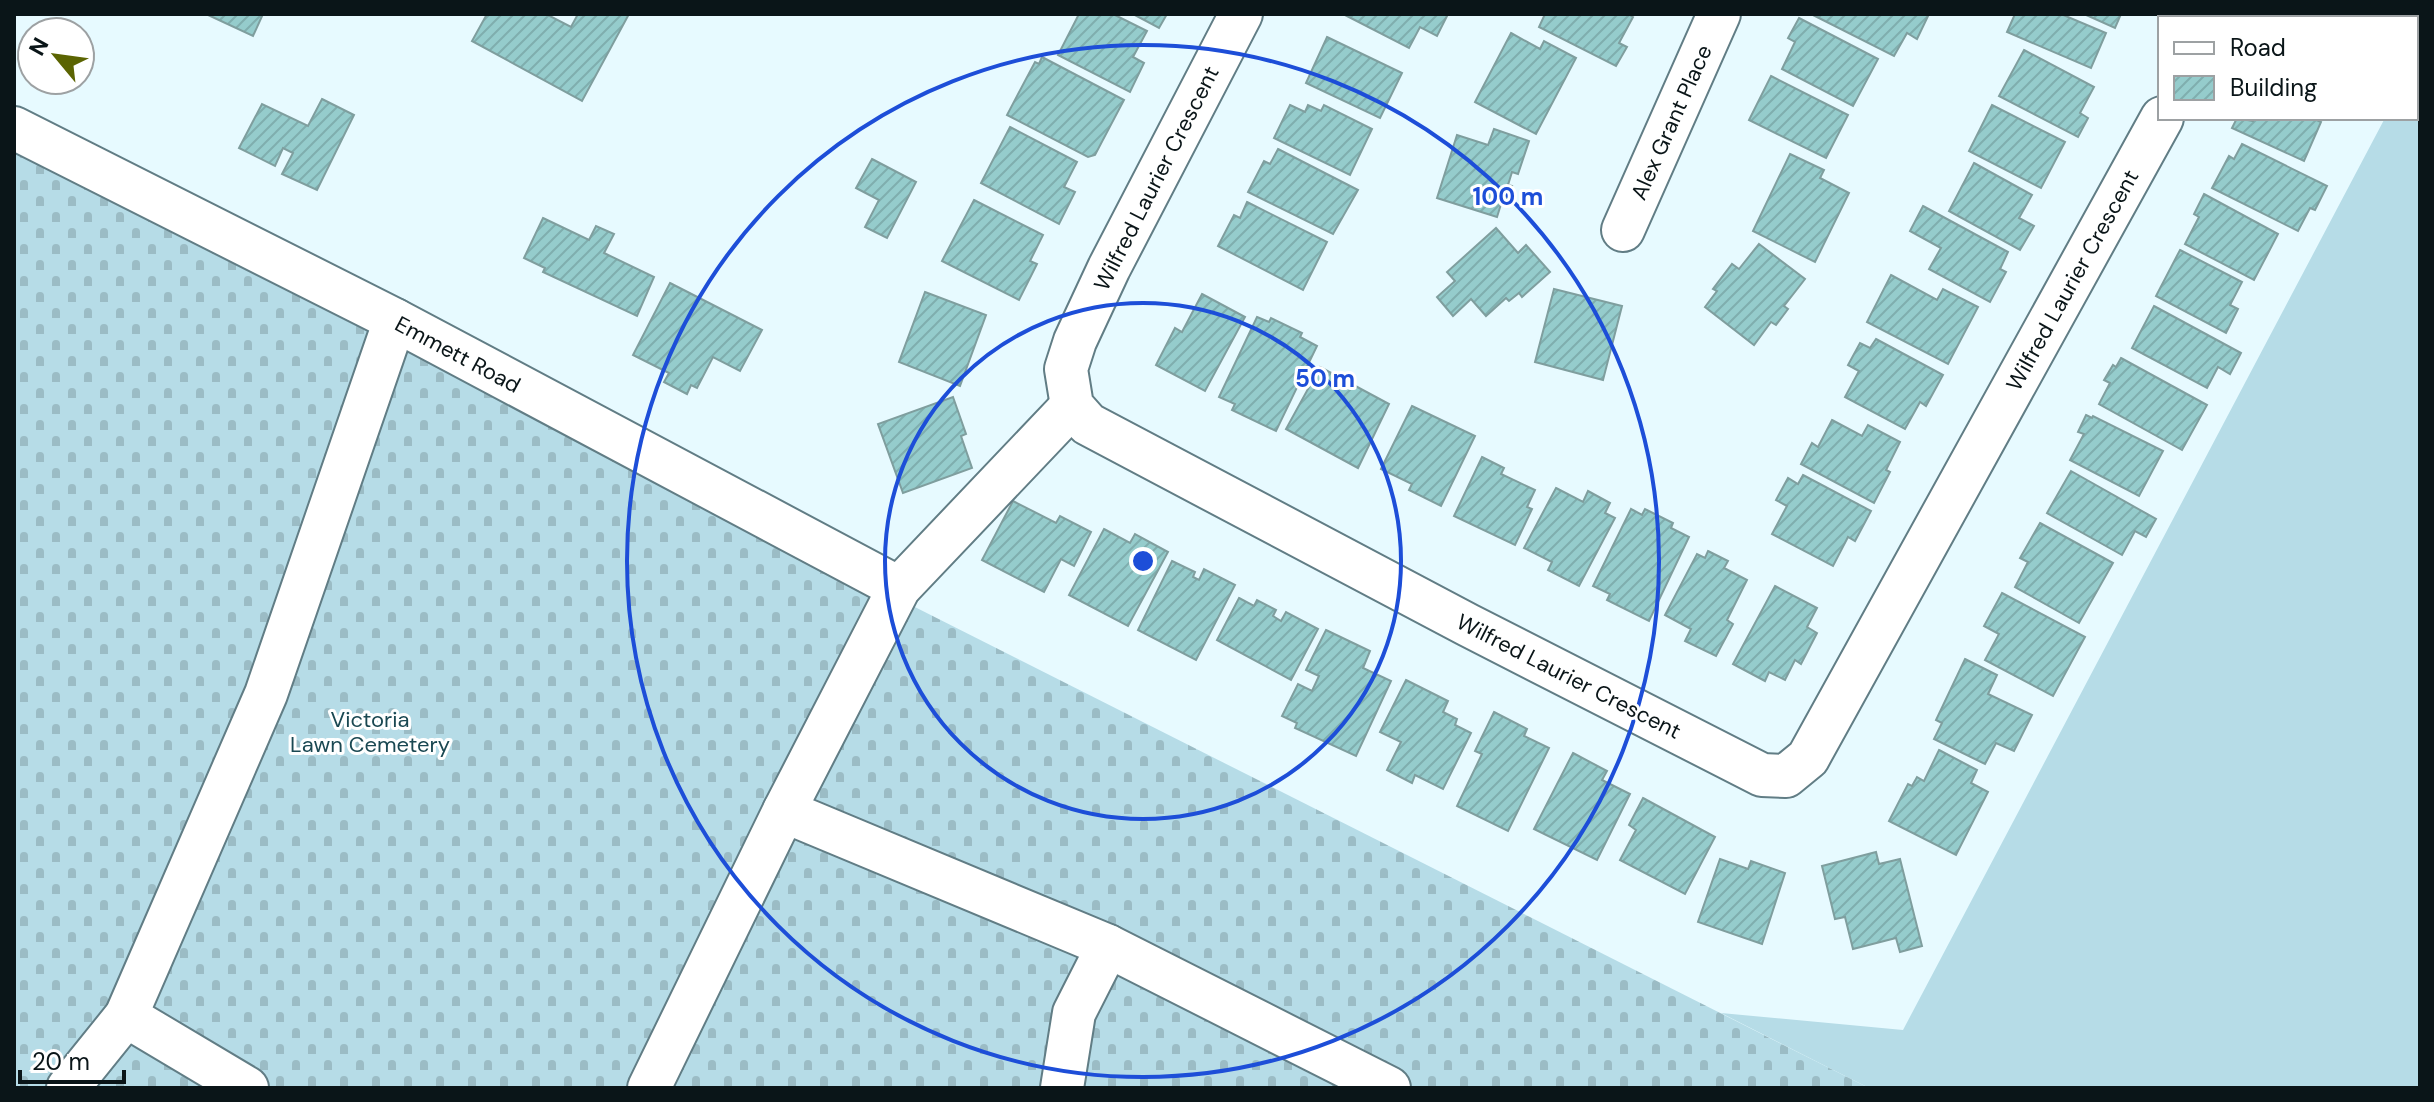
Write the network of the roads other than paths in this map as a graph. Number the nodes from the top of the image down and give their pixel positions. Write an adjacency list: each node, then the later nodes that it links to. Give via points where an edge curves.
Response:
1 (1241, 14): 7 (street, Wilfred Laurier Crescent, via 1075,341 1066,369)
2 (1719, 14): 5 (street, Alex Grant Place)
3 (2161, 120): 7 (street, Wilfred Laurier Crescent, via 1808,758 1786,776 1762,775 1468,625 1088,424)
4 (14, 128): 6 (street, Emmett Road)
5 (1623, 230)
6 (395, 320): 8 (street, Emmett Road); 11 (street, via 266,694)
7 (1072, 406): 8 (street)
8 (899, 588): 9 (street)
9 (784, 811): 10 (street); 14 (street)
10 (1108, 946): 15 (street, via 1074,1013); 16 (street)
11 (126, 1016): 12 (street); 13 (street)
12 (68, 1088)
13 (247, 1088)
14 (649, 1088)
15 (1062, 1088)
16 (1389, 1088)

